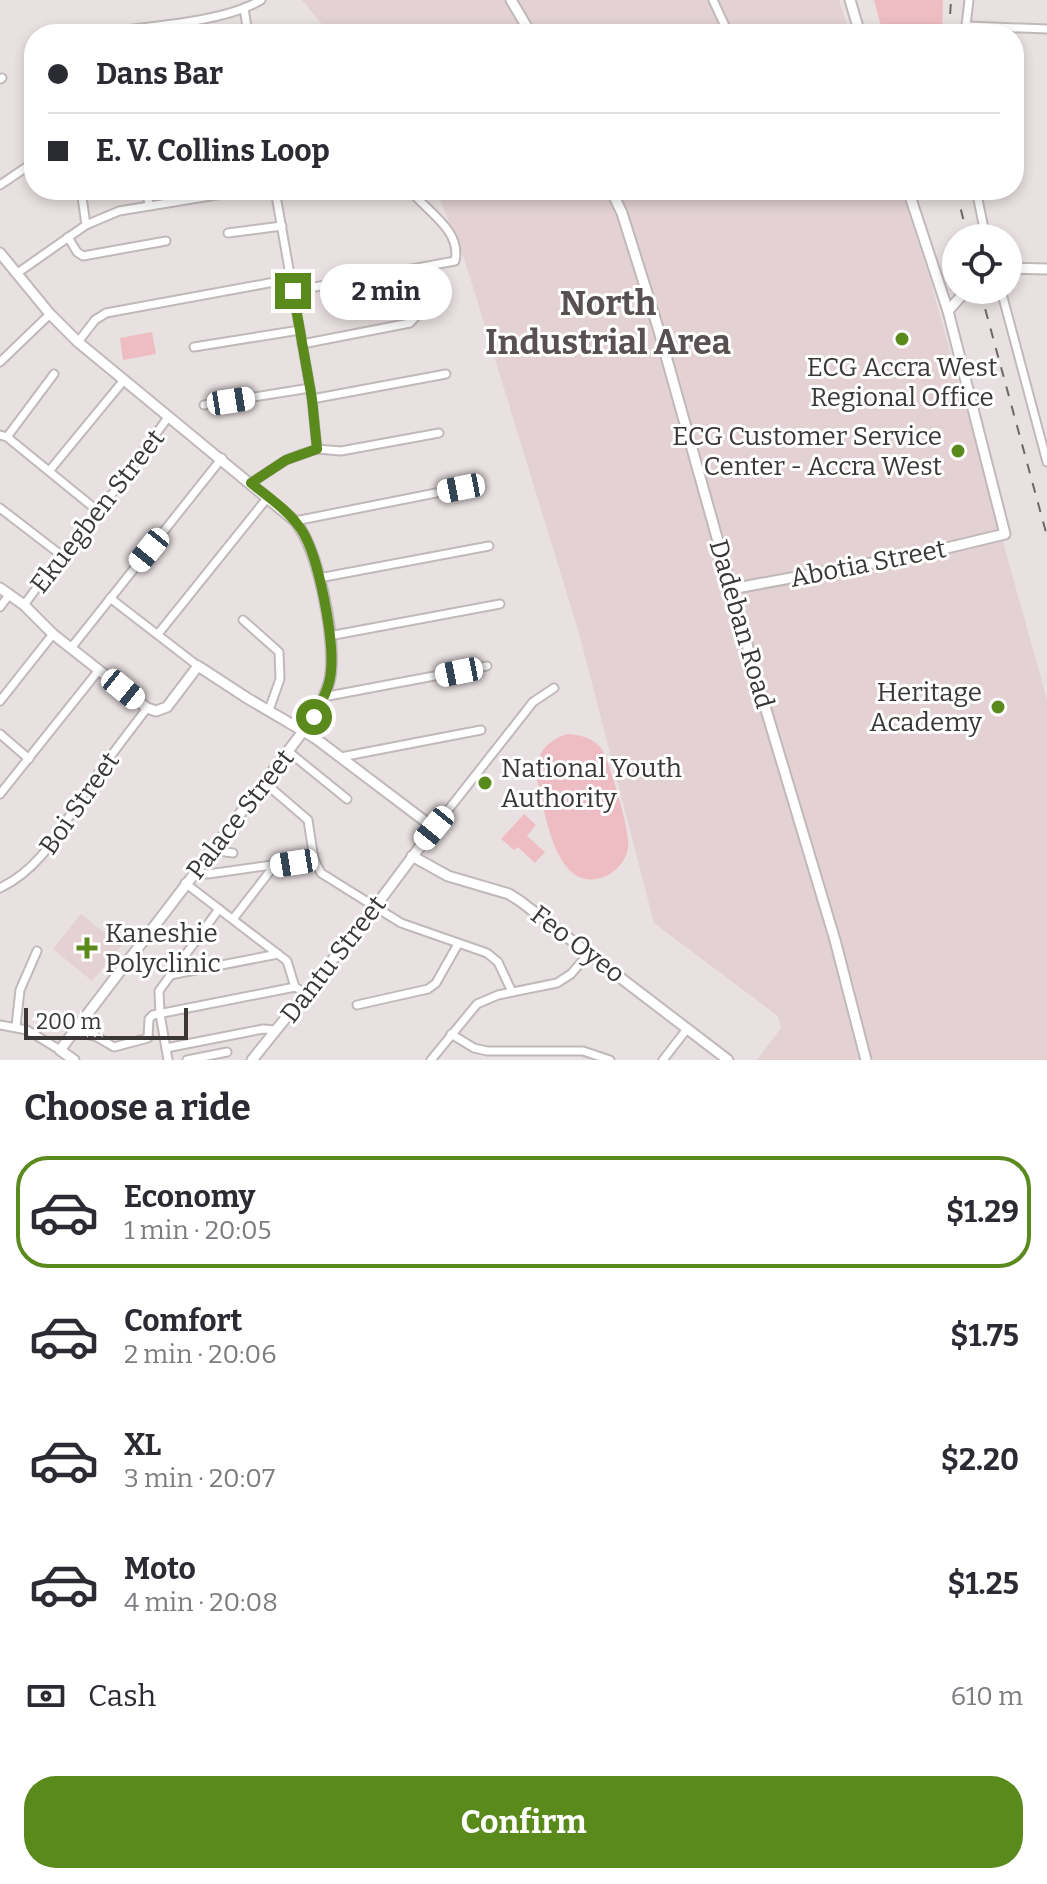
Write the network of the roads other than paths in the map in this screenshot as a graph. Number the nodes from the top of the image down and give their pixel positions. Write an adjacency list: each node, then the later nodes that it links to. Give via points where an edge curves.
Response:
1 (261, 0): 6 (street)
2 (511, 0): 9 (street)
3 (713, 0): 10 (street)
4 (850, 0): 11 (street)
5 (969, 0): 12 (street)
6 (244, 8): 7 (street); 8 (street)
7 (170, 24)
8 (246, 24)
9 (525, 24)
10 (725, 24)
11 (857, 24)
12 (967, 24)
13 (1024, 29): 14 (street)
14 (1047, 29)
15 (24, 169): 16 (street)
16 (0, 185)
17 (82, 200): 27 (street)
18 (148, 200): 25 (street)
19 (171, 200): 25 (street)
20 (277, 200): 28 (street)
21 (417, 200): 38 (street, via 445,224 455,261)
22 (616, 200): 72 (street, Dadeban Road, via 659,331)
23 (911, 200): 37 (street)
24 (978, 200): 26 (street)
25 (149, 204): 27 (street)
26 (983, 224)
27 (86, 225): 30 (street)
28 (282, 226): 29 (street); 36 (street)
29 (228, 233)
30 (68, 237): 31 (street, via 83,256); 35 (street)
31 (166, 241)
32 (1, 256): 35 (street, Palace Street)
33 (1022, 268): 34 (street)
34 (1047, 269)
35 (16, 274): 43 (street, Palace Street)
36 (291, 279): 38 (street); 45 (street, via 106,313)
37 (940, 288): 42 (street)
38 (293, 291): 44 (street)
39 (426, 298): 46 (street, via 410,323)
40 (954, 304): 42 (street)
41 (1005, 304): 58 (street)
42 (948, 311): 72 (street, Abotia Street, via 1005,534)
43 (50, 314): 45 (street, Palace Street); 48 (street)
44 (300, 330): 46 (street); 47 (street)
45 (78, 342): 51 (street, Palace Street)
46 (302, 344): 52 (street)
47 (194, 347)
48 (0, 362)
49 (54, 374): 57 (street)
50 (446, 374): 53 (street)
51 (124, 380): 55 (street, Palace Street); 62 (street)
52 (310, 388): 53 (street); 54 (street)
53 (312, 399): 59 (street)
54 (204, 405)
55 (169, 416): 60 (street, Palace Street); 67 (street, Ekuegben Street)
56 (439, 433): 59 (street, via 341,451)
57 (3, 436): 62 (street)
58 (1044, 438): 61 (street)
59 (317, 449): 63 (street, via 286,460)
60 (222, 458): 63 (street, Palace Street); 74 (street)
61 (1047, 462)
62 (50, 470): 67 (street)
63 (251, 483): 65 (street, Palace Street)
64 (461, 488): 68 (street)
65 (268, 497): 68 (street, Palace Street); 80 (street)
66 (0, 508): 70 (street)
67 (99, 512): 70 (street, Ekuegben Street)
68 (295, 521): 71 (street, Palace Street, via 309,543)
69 (489, 546): 71 (street)
70 (61, 555): 76 (street, Ekuegben Street)
71 (319, 578): 81 (street, Palace Street)
72 (731, 589): 141 (street, Dadeban Road)
73 (4, 592): 76 (street); 77 (street)
74 (110, 598): 80 (street); 82 (street)
75 (500, 604): 81 (street)
76 (24, 605): 79 (street)
77 (0, 607)
78 (243, 620): 90 (street, via 279,652 280,679)
79 (53, 634): 82 (street); 88 (street)
80 (158, 634): 83 (street)
81 (329, 636): 87 (street, Palace Street, via 332,669)
82 (71, 648): 85 (street)
83 (198, 666): 89 (street, via 167,707); 90 (street)
84 (487, 666): 87 (street)
85 (99, 670): 89 (street); 96 (street)
86 (554, 688): 100 (street, via 533,702)
87 (323, 697): 92 (street, Palace Street)
88 (0, 701)
89 (147, 708): 108 (street, Boi Street, via 44,854)
90 (269, 710): 92 (street)
91 (481, 730): 95 (street)
92 (305, 731): 94 (street, Palace Street); 95 (street)
93 (0, 734): 96 (street)
94 (289, 752): 97 (street, Palace Street); 99 (street)
95 (341, 757): 100 (street)
96 (29, 759): 98 (street)
97 (265, 783): 101 (street, Palace Street); 104 (street, via 307,819)
98 (0, 794)
99 (347, 799)
100 (434, 828): 103 (street, Dantu Street)
101 (212, 850): 102 (street); 106 (street, Palace Street)
102 (233, 853)
103 (412, 856): 109 (street, Dantu Street); 114 (street, Feo Oyeo, via 448,876 515,897)
104 (314, 859): 105 (street); 109 (street, via 321,873)
105 (274, 866): 106 (street); 111 (street)
106 (194, 872): 107 (street, Palace Street)
107 (185, 883): 110 (street); 126 (street, Palace Street)
108 (0, 888)
109 (375, 907): 112 (street, via 416,930); 119 (street, Dantu Street)
110 (219, 909): 111 (street); 116 (street)
111 (233, 919): 115 (street)
112 (458, 944): 118 (street, via 480,949 498,962); 120 (street, via 428,989)
113 (37, 951): 122 (street, via 20,990)
114 (590, 952): 118 (street, via 557,983); 124 (street, Feo Oyeo)
115 (278, 954): 116 (street); 117 (street, via 289,964)
116 (169, 975): 121 (street, via 159,991)
117 (295, 987): 119 (street); 121 (street)
118 (512, 992): 127 (street, via 473,1006)
119 (306, 993): 125 (street, Dantu Street)
120 (357, 1005)
121 (160, 1014): 126 (street, via 149,1019 148,1038 114,1047); 128 (street)
122 (16, 1026): 123 (street); 129 (street)
123 (1, 1027)
124 (687, 1029): 139 (street); 140 (street, Feo Oyeo)
125 (276, 1030): 128 (street); 135 (street, Dantu Street)
126 (74, 1031): 129 (street, Palace Street)
127 (451, 1034): 130 (street, via 487,1051); 136 (street)
128 (166, 1048): 133 (street)
129 (60, 1050): 132 (street)
130 (583, 1051): 137 (street); 138 (street)
131 (227, 1052): 134 (street)
132 (71, 1059)
133 (168, 1060)
134 (187, 1060)
135 (252, 1060)
136 (431, 1060)
137 (582, 1060)
138 (610, 1060)
139 (663, 1060)
140 (728, 1060)
141 (866, 1060)

